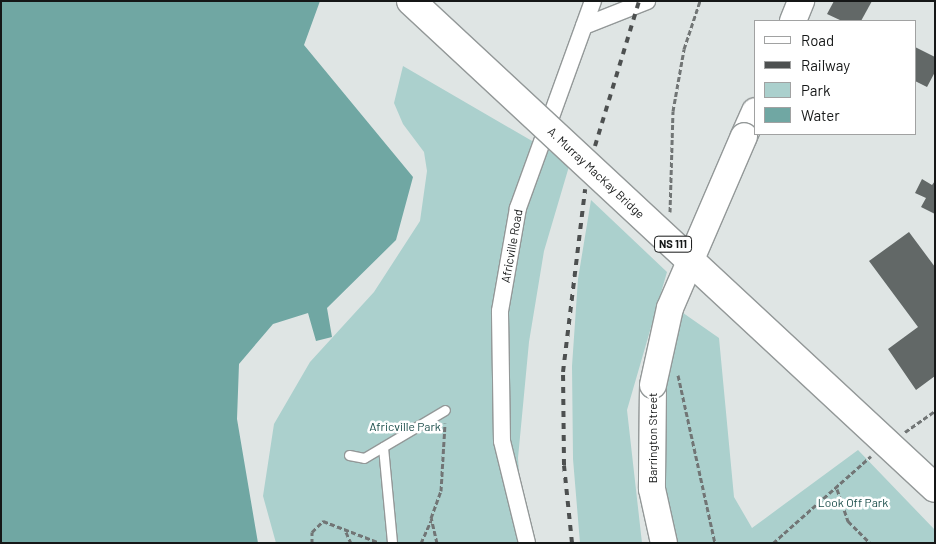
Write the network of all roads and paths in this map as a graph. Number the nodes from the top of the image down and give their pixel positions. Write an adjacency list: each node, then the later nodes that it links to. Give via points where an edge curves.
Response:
1 (410, 1): 17 (highway, A. Murray MacKay Bridge / NS 111, bridge)
2 (593, 1): 7 (street, Africville Road)
3 (647, 1): 7 (street)
4 (700, 1): 9 (path, via 684,49 673,111)
5 (801, 1): 6 (main road)
6 (793, 20)
7 (584, 26): 27 (street, Africville Road, via 518,208 500,311 502,441)
8 (754, 113): 28 (main road, Barrington Street, bridge, via 670,308 653,385 652,489)
9 (670, 224)
10 (677, 367): 29 (path)
11 (445, 410): 14 (lane); 19 (path, via 441,491)
12 (935, 411): 13 (path)
13 (898, 437)
14 (383, 447): 16 (lane, via 364,458); 24 (lane)
15 (875, 453): 18 (path)
16 (349, 454)
17 (935, 488)
18 (837, 489): 30 (path); 31 (path, via 848,521)
19 (431, 518): 25 (path, via 430,532); 26 (path)
20 (346, 531): 21 (path, via 323,521 312,532); 22 (path); 23 (path)
21 (312, 543)
22 (351, 543)
23 (380, 543)
24 (392, 543)
25 (422, 543)
26 (437, 543)
27 (526, 543)
28 (664, 543)
29 (715, 543)
30 (773, 543)
31 (870, 543)

